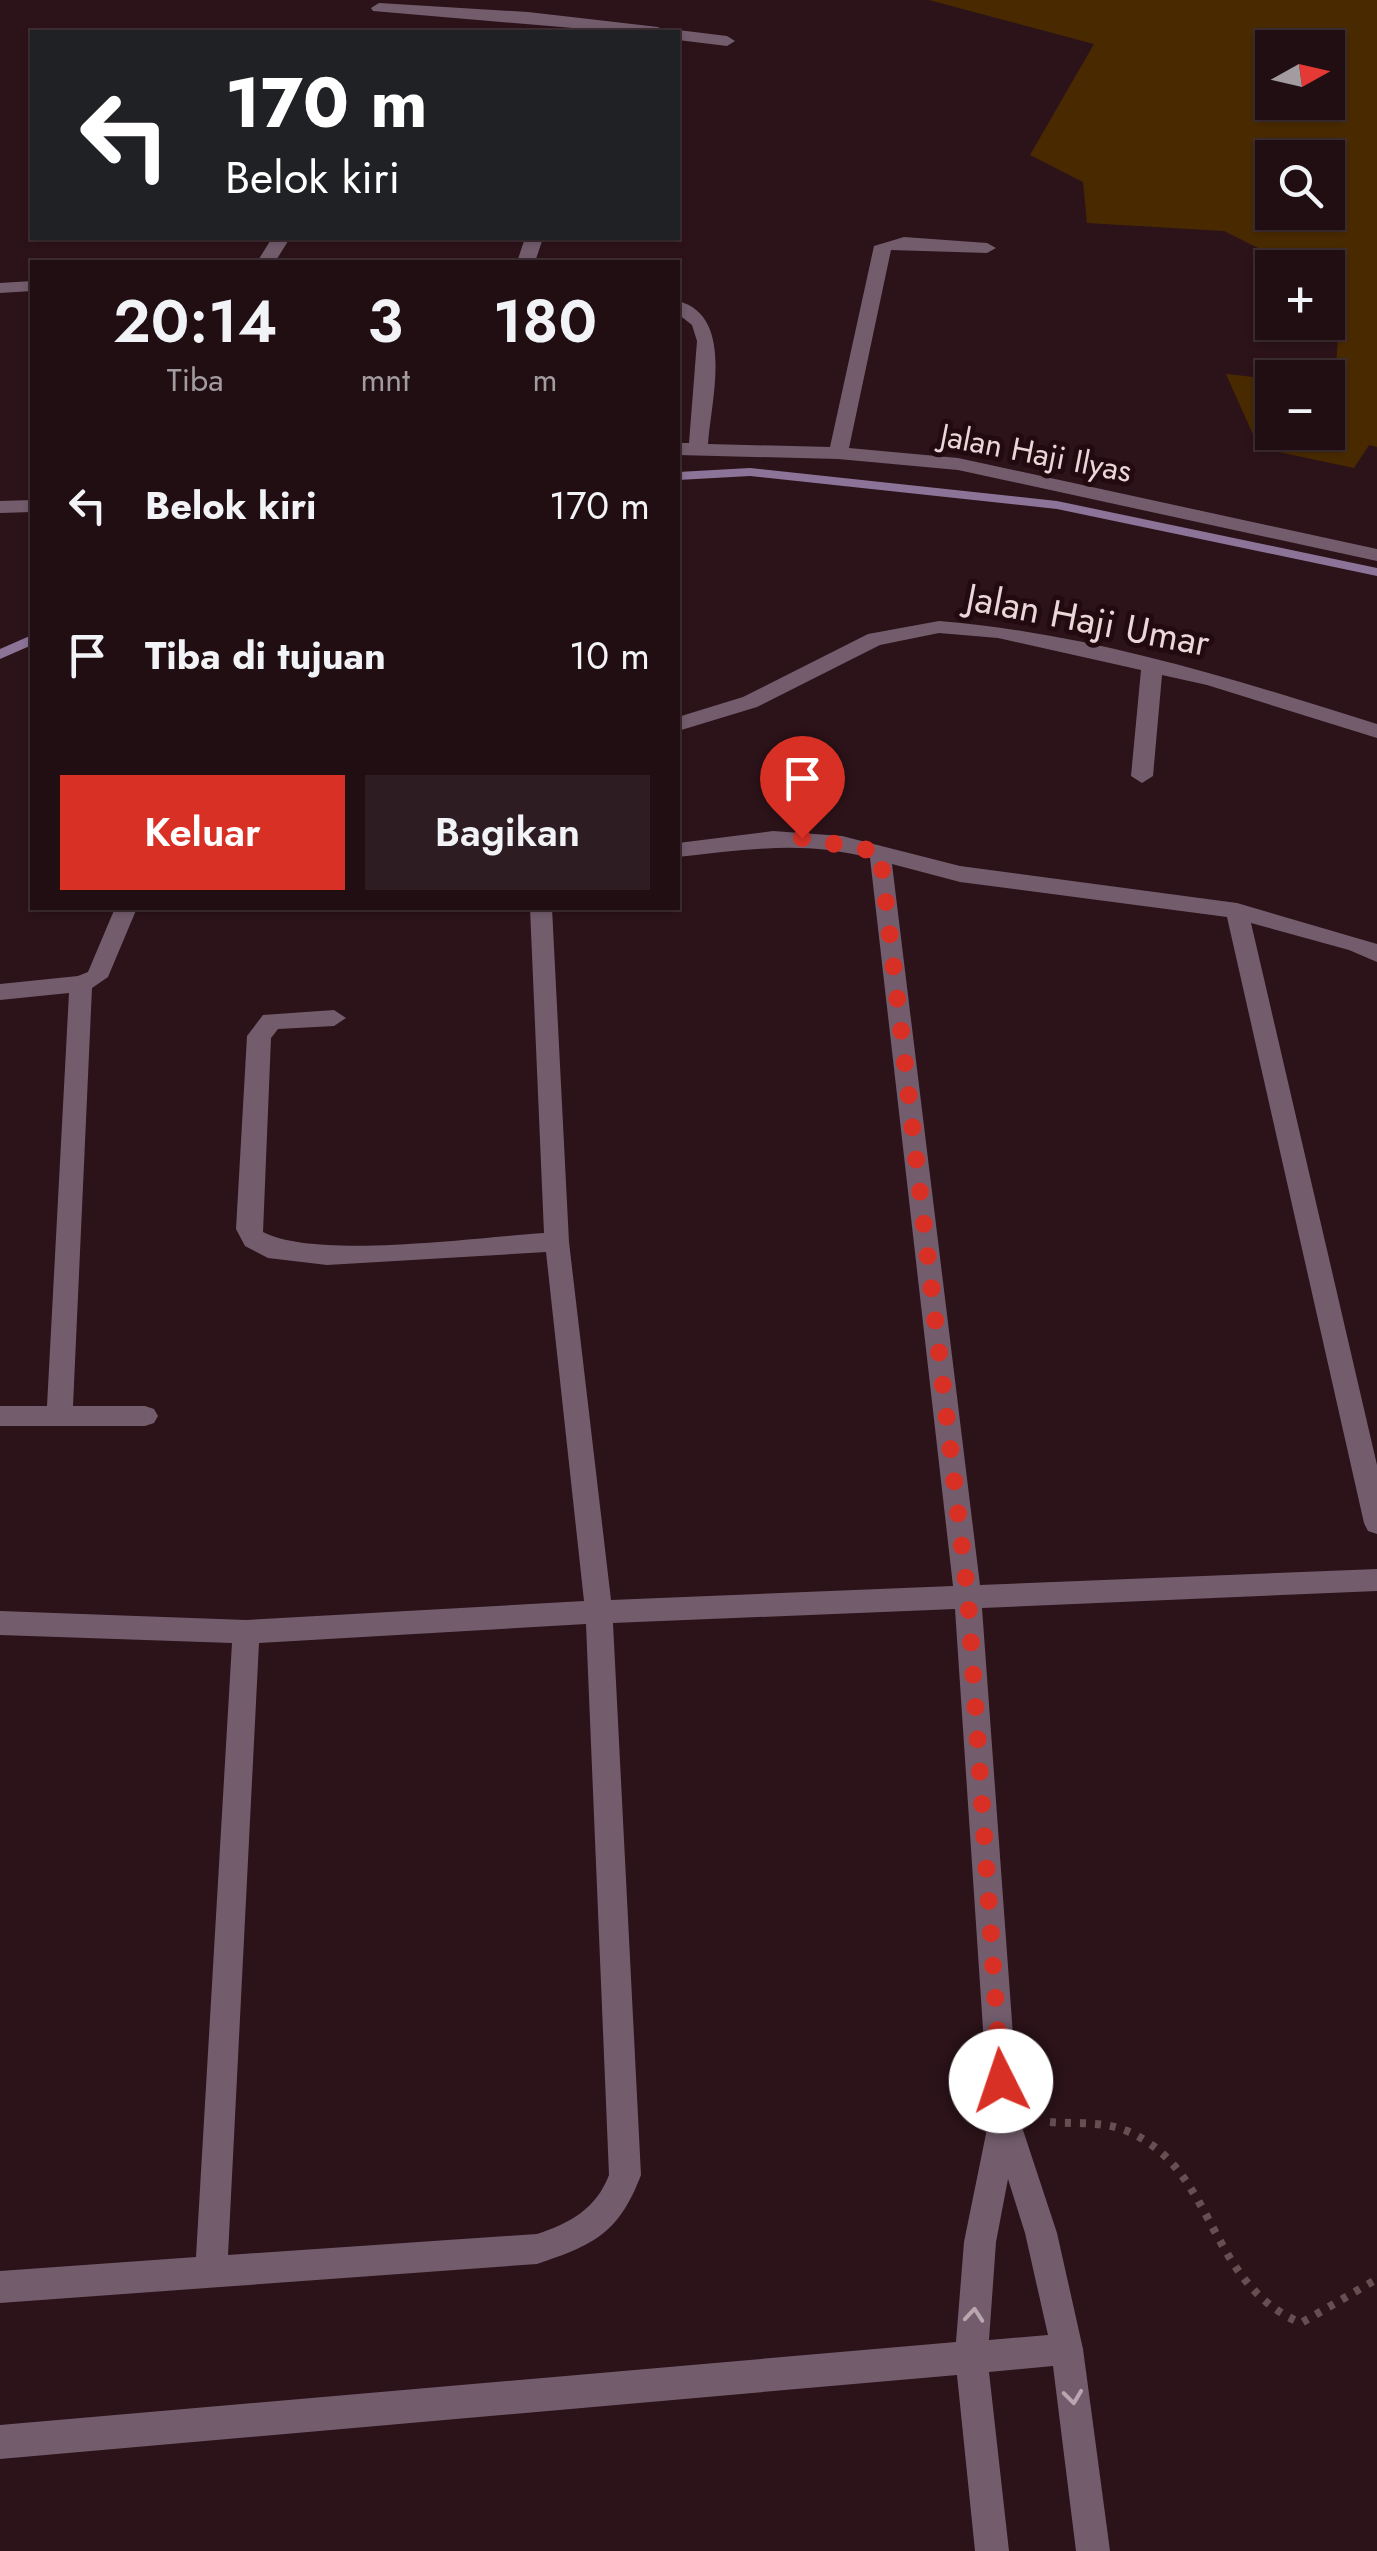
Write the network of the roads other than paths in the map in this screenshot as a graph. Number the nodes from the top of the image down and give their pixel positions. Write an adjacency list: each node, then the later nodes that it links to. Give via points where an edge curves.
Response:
1 (378, 10): 2 (street)
2 (641, 30)
3 (680, 35): 4 (street)
4 (727, 41)
5 (986, 248): 10 (street, via 883,246)
6 (30, 286): 7 (street)
7 (0, 288)
8 (680, 307): 9 (street, via 700,322 706,341)
9 (688, 448): 10 (street, Jalan Haji Ilyas)
10 (838, 453): 13 (street, Jalan Haji Ilyas, via 958,464)
11 (30, 506): 12 (street)
12 (0, 507)
13 (1377, 555)
14 (1152, 667): 15 (street, Jalan Haji Umar, via 998,632 938,627 875,640 750,702); 16 (street, Jalan Haji Umar, via 1262,692); 17 (street)
15 (680, 723)
16 (1377, 730)
17 (1142, 776)
18 (680, 850): 19 (street, via 802,838)
19 (880, 852): 22 (street, via 960,874); 33 (street)
20 (125, 910): 24 (street, via 102,971)
21 (540, 910): 27 (street)
22 (1238, 912): 23 (street); 31 (street)
23 (1377, 954)
24 (81, 984): 25 (street); 30 (street)
25 (0, 992)
26 (334, 1018): 27 (street, via 271,1021 259,1036 248,1229 254,1239 277,1251 327,1256)
27 (557, 1242): 34 (street)
28 (0, 1416): 30 (street)
29 (145, 1416): 30 (street)
30 (59, 1418)
31 (1377, 1524)
32 (1377, 1580): 33 (street)
33 (968, 1598): 34 (street); 37 (street)
34 (599, 1612): 36 (street); 38 (street, via 625,2174 618,2200 599,2222 537,2249)
35 (0, 1624): 36 (street)
36 (246, 1632): 38 (street)
37 (1004, 2118): 40 (street, via 1041,2233); 41 (street, one-way to 37, via 980,2242)
38 (211, 2270): 39 (street)
39 (0, 2288)
40 (1067, 2350): 41 (street); 44 (street, one-way to 44)
41 (971, 2357): 42 (street); 43 (street)
42 (0, 2442)
43 (992, 2551)
44 (1093, 2551)

